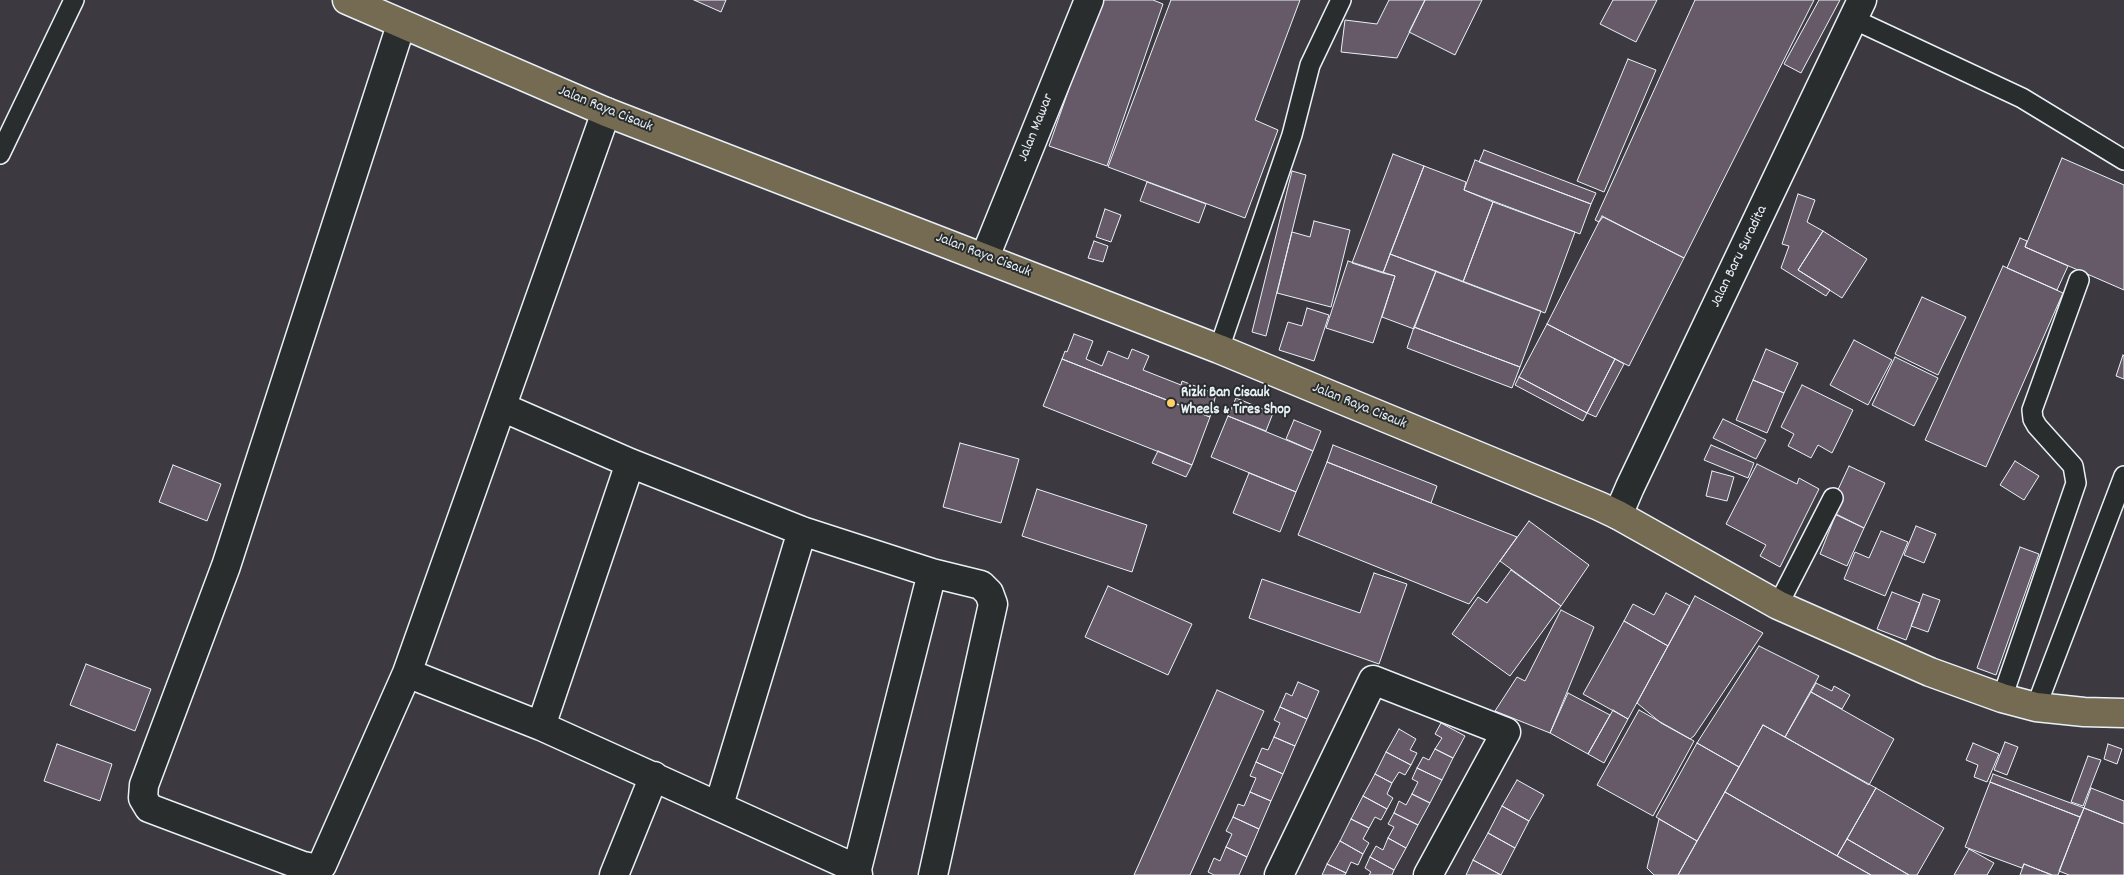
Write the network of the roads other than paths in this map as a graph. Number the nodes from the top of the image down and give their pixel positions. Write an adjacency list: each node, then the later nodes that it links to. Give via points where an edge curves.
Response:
1 (74, 0): 8 (lane)
2 (1089, 0): 10 (street, Jalan Mawar)
3 (1341, 0): 12 (lane, via 1310,65 1292,135)
4 (358, 2): 6 (main road, Jalan Raya Cisauk)
5 (1858, 10): 9 (lane, via 2022,98); 17 (street, Jalan Baru Suradita)
6 (401, 25): 7 (main road, Jalan Raya Cisauk); 21 (street, via 226,566 144,785 144,798 149,808 303,866 313,868 322,865)
7 (606, 112): 10 (main road, Jalan Raya Cisauk); 13 (street)
8 (0, 154)
9 (2124, 160)
10 (984, 257): 12 (main road, Jalan Raya Cisauk)
11 (2079, 280): 22 (lane, via 2032,410 2037,426 2073,466 2076,483)
12 (1219, 349): 17 (main road, Jalan Raya Cisauk)
13 (502, 407): 14 (street); 21 (street)
14 (630, 463): 18 (street); 25 (street)
15 (2124, 476): 23 (lane)
16 (1833, 498): 20 (lane)
17 (1618, 515): 20 (main road, Jalan Raya Cisauk)
18 (802, 531): 19 (street); 27 (street)
19 (932, 573): 28 (street); 30 (street, via 981,585 993,604)
20 (1778, 605): 22 (main road, Jalan Raya Cisauk, via 1930,672)
21 (407, 673): 25 (street)
22 (2002, 698): 23 (main road, Jalan Raya Cisauk)
23 (2036, 707): 24 (main road, Jalan Raya Cisauk)
24 (2124, 713)
25 (541, 726): 26 (street)
26 (654, 776): 27 (street); 29 (street)
27 (719, 805): 28 (street)
28 (858, 872)
29 (614, 875)
30 (934, 875)
31 (1279, 875): 32 (street, via 1373,680 1506,732)
32 (1428, 875)

